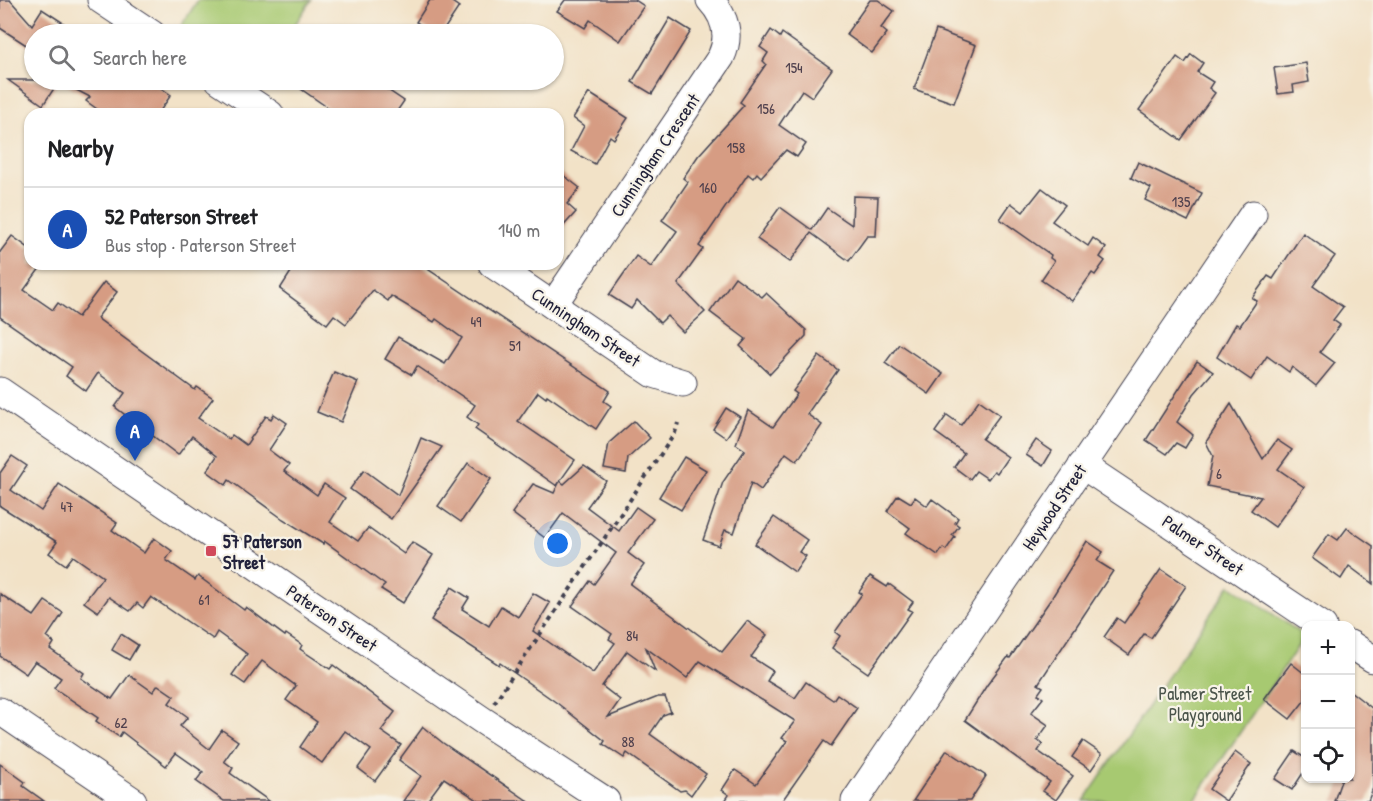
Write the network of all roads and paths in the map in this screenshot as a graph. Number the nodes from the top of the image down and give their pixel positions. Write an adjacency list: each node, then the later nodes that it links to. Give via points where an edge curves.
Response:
1 (101, 0): 3 (street)
2 (710, 0): 8 (street, Cunningham Crescent, via 722,14 727,30 721,57)
3 (137, 24)
4 (234, 90): 5 (street)
5 (261, 108)
6 (1253, 214): 12 (street, Heywood Street)
7 (501, 270): 8 (street, Cunningham Street)
8 (553, 305): 9 (street, Cunningham Street, via 654,374)
9 (683, 383)
10 (0, 391): 17 (street, Paterson Street)
11 (678, 423): 17 (path, via 675,433)
12 (1082, 465): 13 (street, Palmer Street); 20 (street, Heywood Street)
13 (1316, 621)
14 (1355, 647): 15 (street)
15 (1373, 659)
16 (0, 711): 18 (street)
17 (482, 720): 19 (street, Paterson Street)
18 (133, 801)
19 (606, 801)
20 (855, 801)

